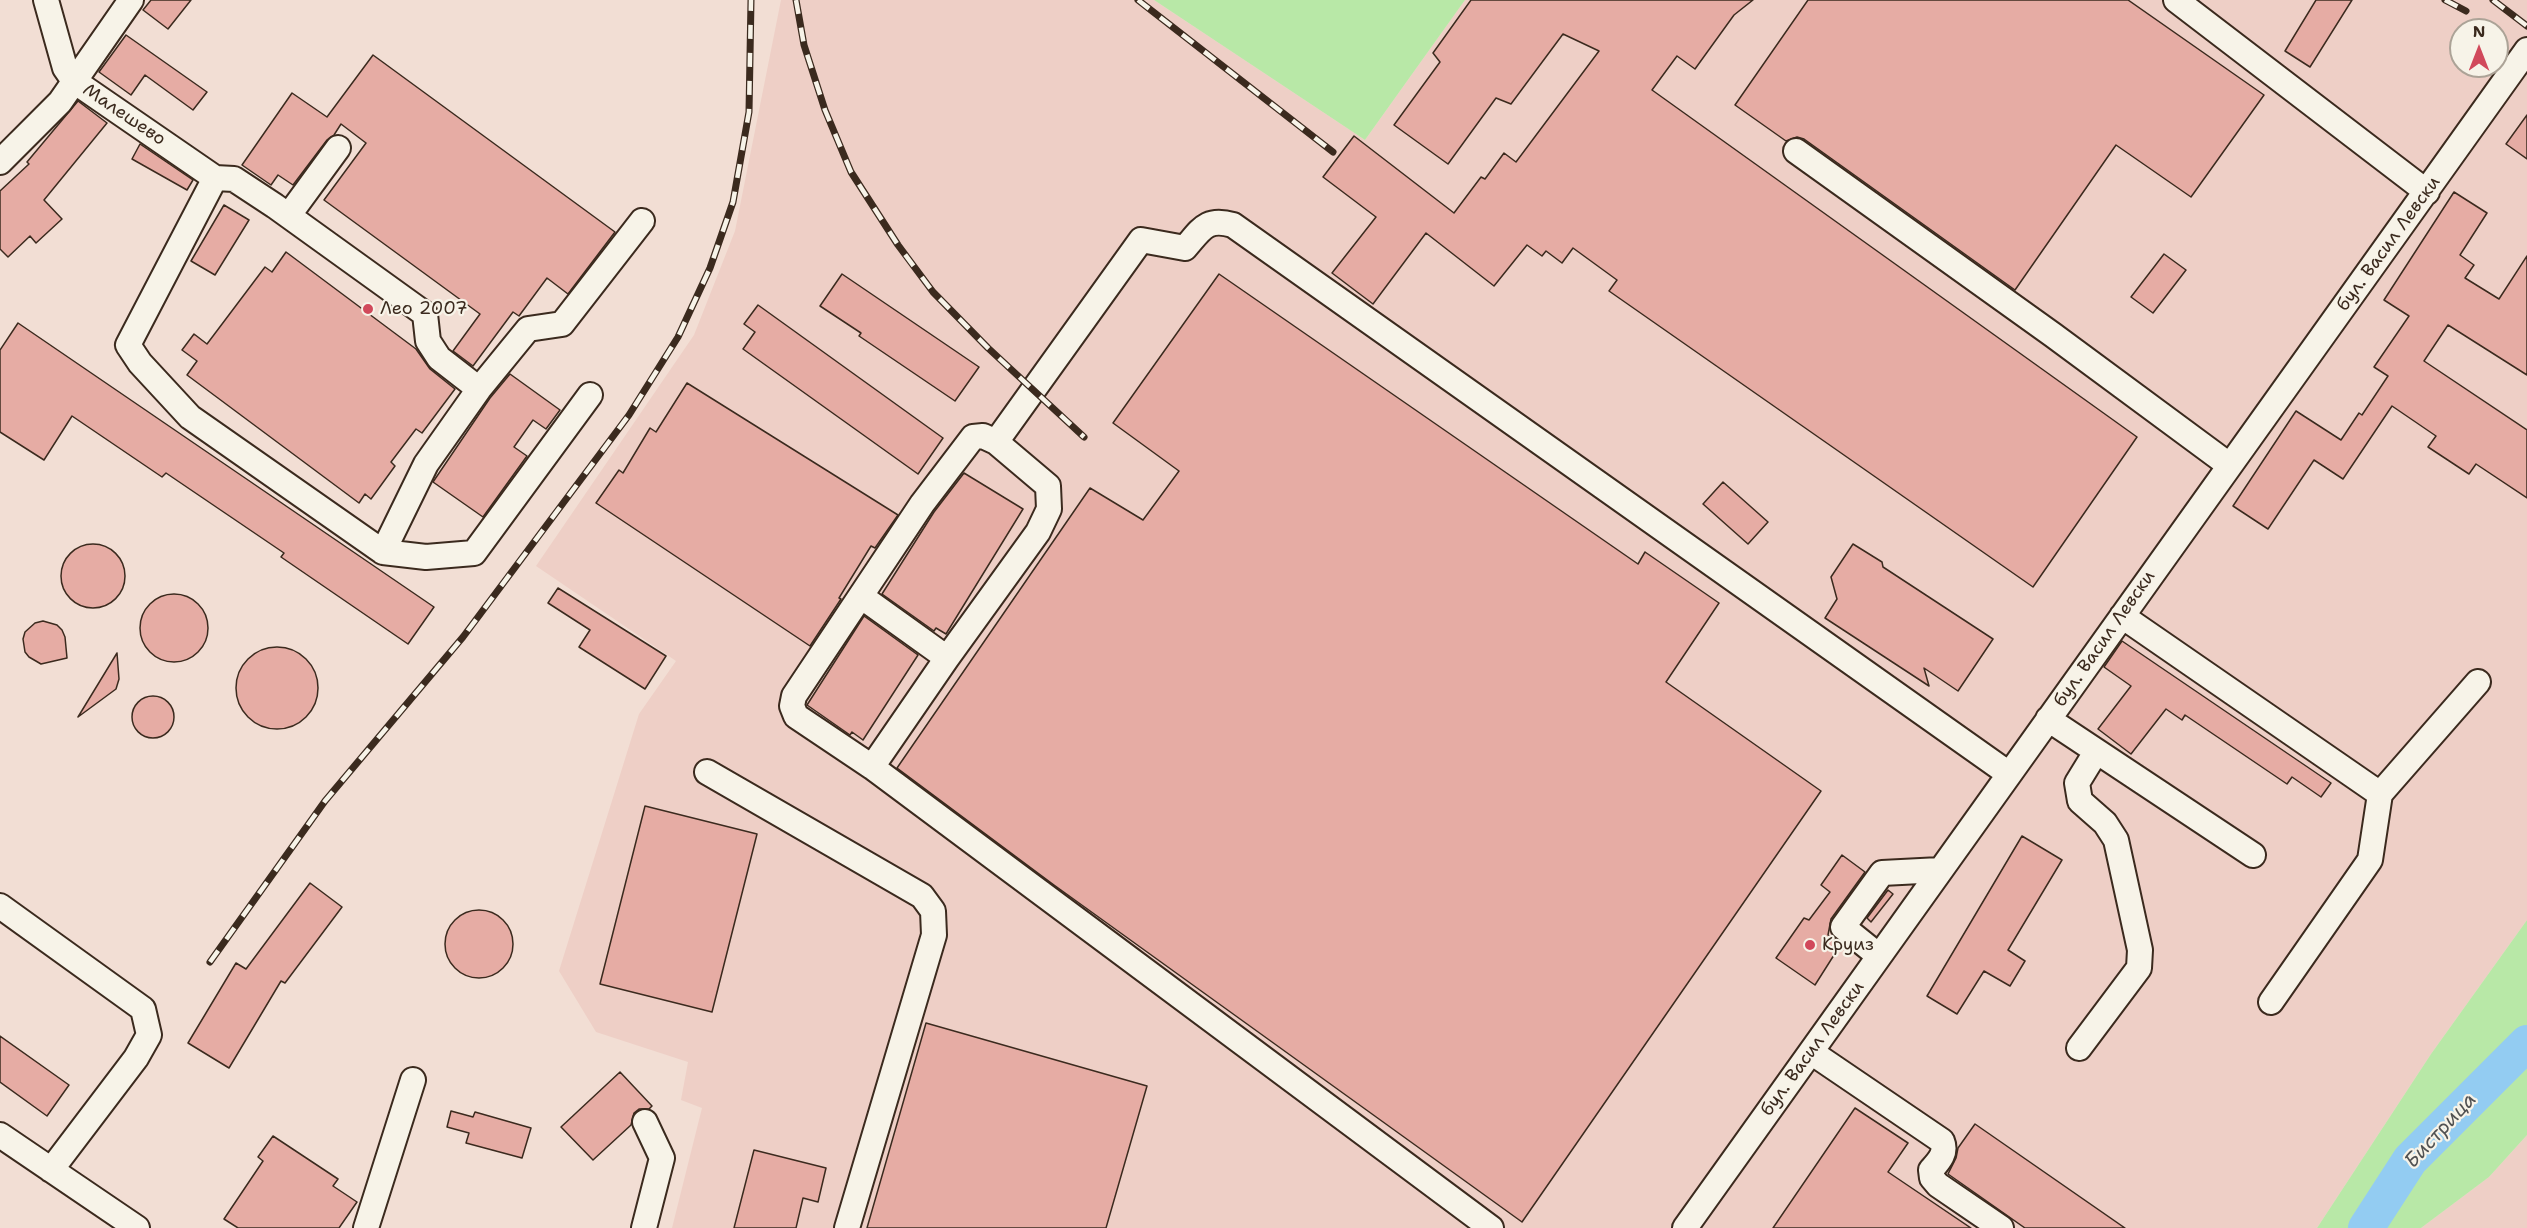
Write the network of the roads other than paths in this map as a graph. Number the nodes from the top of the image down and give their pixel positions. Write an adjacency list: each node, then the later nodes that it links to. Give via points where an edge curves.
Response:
1 (46, 0): 5 (street, Малешево, via 65,68)
2 (130, 0): 5 (street)
3 (2176, 0): 10 (street)
4 (2525, 58): 10 (street, бул. Васил Левски)
5 (74, 81): 8 (street, via 60,102); 9 (street, Малешево)
6 (338, 148): 11 (street)
7 (1796, 151): 16 (street)
8 (0, 162)
9 (215, 178): 11 (street, via 234,179); 17 (street, via 128,345 190,417)
10 (2427, 192): 16 (street, бул. Васил Левски)
11 (289, 215): 13 (street, via 425,314 428,341 439,358)
12 (642, 221): 13 (street, via 562,324 528,329)
13 (479, 389): 17 (street, via 426,464)
14 (590, 395): 17 (street, via 474,553 426,557)
15 (996, 442): 18 (street, via 983,436 973,437 922,504); 20 (street, via 1048,486 1049,509 1038,532); 26 (street, via 1141,240 1185,248 1206,224 1221,221 1233,225)
16 (2229, 465): 19 (street, бул. Васил Левски)
17 (383, 552)
18 (862, 597): 20 (street); 24 (street, via 812,667 792,706 796,716)
19 (2122, 616): 22 (street, бул. Васил Левски); 27 (street)
20 (947, 658): 24 (street)
21 (2478, 682): 27 (street)
22 (2048, 719): 23 (street); 26 (street, бул. Васил Левски)
23 (2096, 752): 28 (street); 33 (street, via 2077,783 2080,801 2105,823 2116,840 2140,950 2139,968)
24 (872, 767): 43 (street)
25 (707, 772): 42 (street, via 922,896 933,911 934,935)
26 (2009, 774): 29 (street, бул. Васил Левски)
27 (2380, 794): 32 (street, via 2370,860)
28 (2253, 855)
29 (1940, 870): 31 (street, бул. Васил Левски); 31 (street, via 1882,873 1843,927)
30 (0, 906): 38 (street, via 143,1009 149,1035)
31 (1879, 956): 34 (street, бул. Васил Левски)
32 (2271, 1002)
33 (2079, 1048)
34 (1811, 1052): 44 (street, бул. Васил Левски); 45 (street, via 1942,1141 1943,1154 1931,1170 1932,1178)
35 (412, 1080): 40 (street)
36 (645, 1122): 41 (street, via 662,1158)
37 (0, 1135): 38 (street)
38 (51, 1170): 39 (street)
39 (136, 1228)
40 (366, 1228)
41 (644, 1228)
42 (847, 1228)
43 (1491, 1228)
44 (1685, 1228)
45 (2001, 1228)

